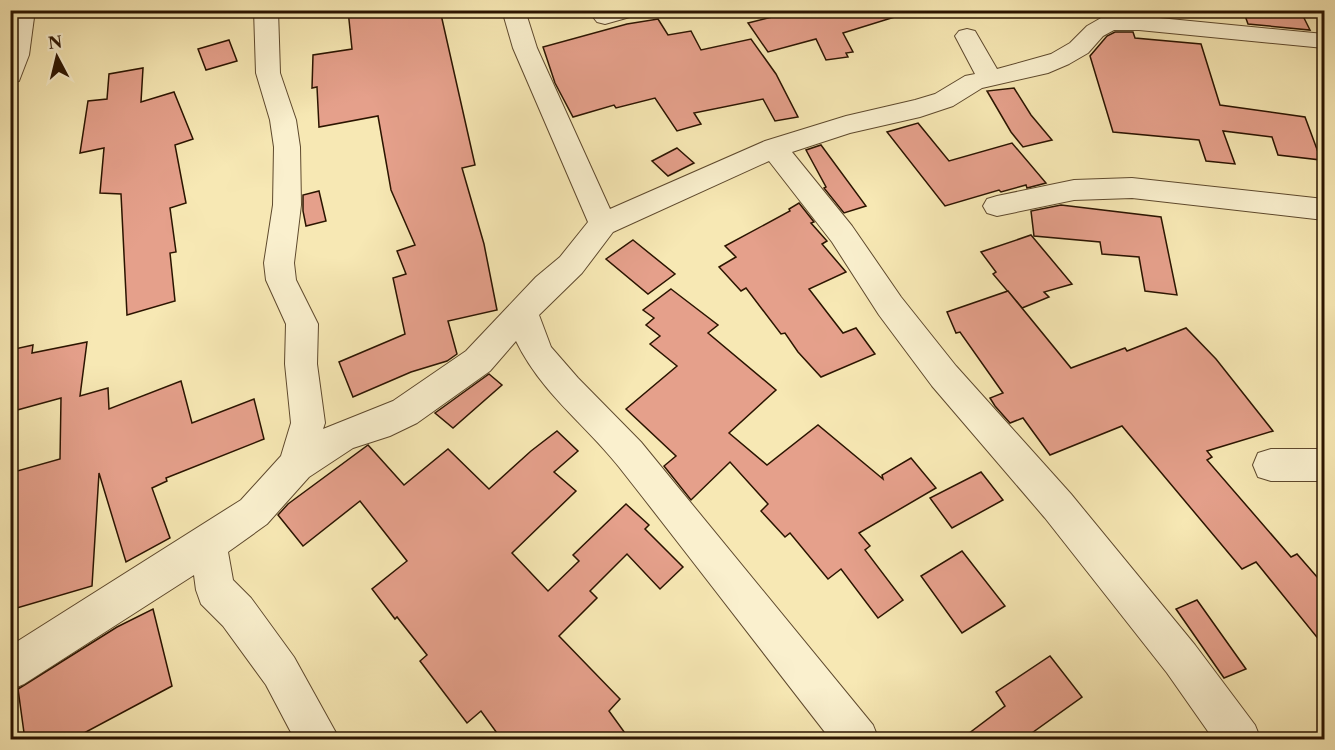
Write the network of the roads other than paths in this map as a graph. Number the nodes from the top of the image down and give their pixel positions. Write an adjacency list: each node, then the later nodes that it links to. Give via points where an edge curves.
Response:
1 (23, 10): 9 (street)
2 (266, 10): 16 (street, via 268,73 284,120 287,147 286,228 279,247 279,263 281,280 302,324 301,364 308,423)
3 (513, 10): 14 (street, via 525,48)
4 (629, 10): 5 (street)
5 (605, 17)
6 (1092, 21): 8 (street); 10 (street, via 1079,48 1038,67)
7 (967, 36): 10 (street)
8 (1324, 41)
9 (10, 75)
10 (990, 78): 11 (street, via 974,82 945,100)
11 (774, 148): 14 (street); 23 (street, via 842,234 890,306 944,376 1058,506 1181,659)
12 (997, 206): 13 (street, via 1074,190 1132,188)
13 (1324, 210)
14 (603, 224): 15 (street, via 571,265)
15 (523, 314): 16 (street, via 478,361 440,389 405,412 343,436); 22 (street, via 540,357 629,453)
16 (296, 465): 19 (street, via 254,512)
17 (1271, 465): 18 (street)
18 (1324, 465)
19 (208, 544): 20 (street); 21 (street, via 215,590 237,612 280,671)
20 (10, 670)
21 (319, 740)
22 (858, 740)
23 (1240, 740)

